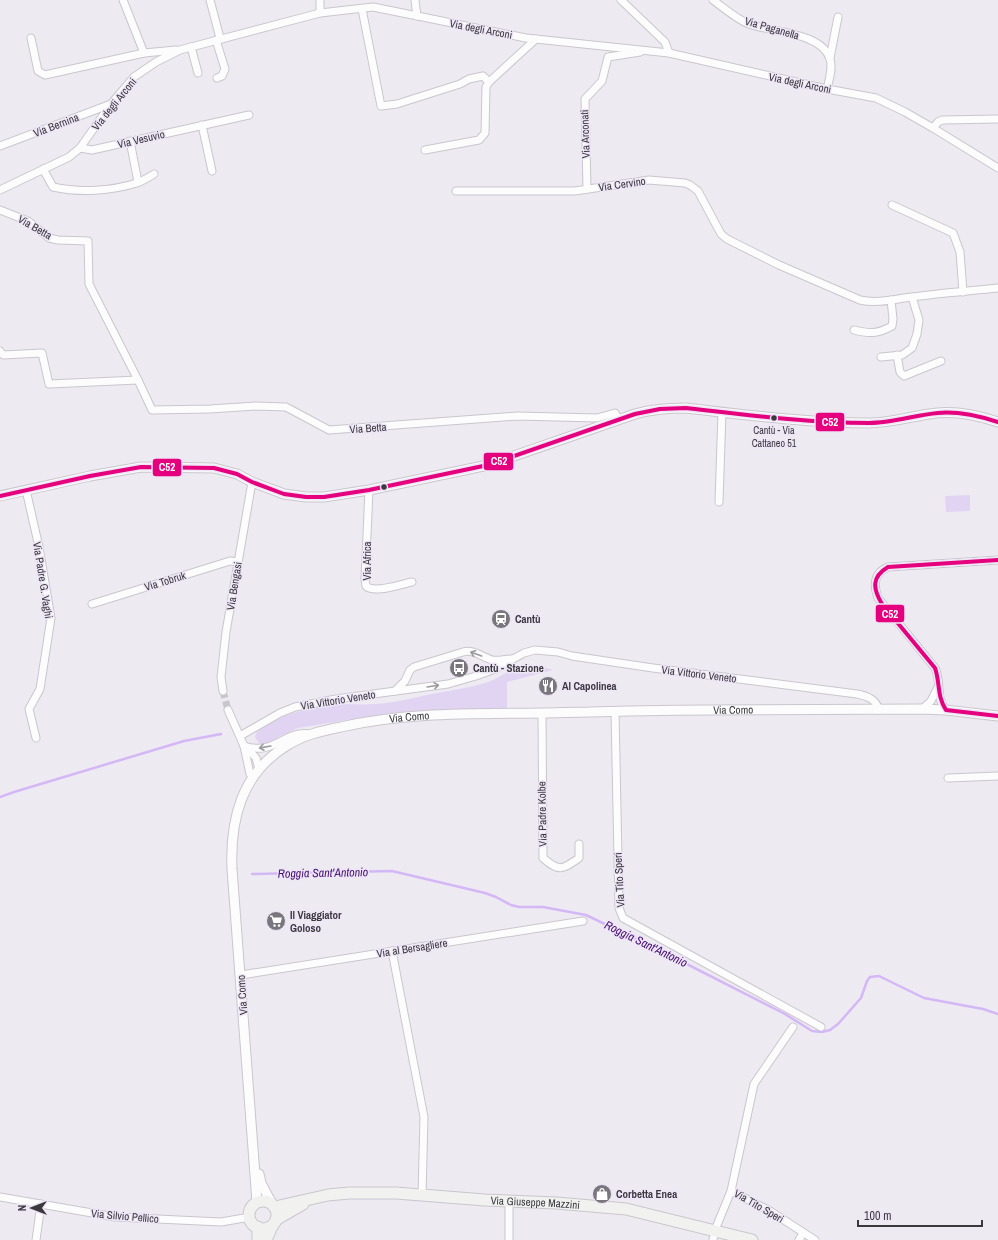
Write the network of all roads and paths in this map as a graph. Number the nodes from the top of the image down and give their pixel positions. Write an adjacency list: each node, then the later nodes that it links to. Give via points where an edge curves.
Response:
1 (123, 0): 17 (street)
2 (210, 0): 12 (street)
3 (320, 0): 8 (street)
4 (415, 0): 9 (street)
5 (621, 0): 18 (street, via 665,42)
6 (712, 0): 19 (street, Via Paganella, via 749,24 811,40 826,51)
7 (362, 8): 8 (street, Via degli Arconi); 9 (street, Via degli Arconi, via 373,7); 22 (street, via 381,106 397,104 469,79 483,76)
8 (320, 13): 12 (street, Via degli Arconi)
9 (418, 16): 13 (street, Via degli Arconi)
10 (838, 17): 19 (street)
11 (31, 38): 17 (street, via 38,72 45,75)
12 (218, 39): 14 (street, Via degli Arconi); 21 (street, via 225,69 222,76)
13 (536, 39): 16 (street, Via degli Arconi); 22 (street)
14 (191, 47): 15 (street, Via degli Arconi); 20 (street)
15 (180, 50): 17 (street); 24 (street, Via degli Arconi, via 134,77)
16 (650, 51): 18 (street, Via degli Arconi); 38 (street, Via Arconati, via 608,57 602,80 585,99)
17 (144, 53)
18 (669, 53): 23 (street, Via degli Arconi)
19 (830, 58): 23 (street)
20 (198, 73)
21 (217, 78)
22 (489, 82): 32 (street, via 486,87 484,133 479,140)
23 (827, 90): 28 (street, Via degli Arconi, via 880,100)
24 (111, 104): 30 (street, Via Bernina); 31 (street, Via degli Arconi)
25 (249, 115): 27 (street, Via Vesuvio)
26 (998, 119): 28 (street, via 942,120)
27 (202, 125): 29 (street, Via Vesuvio); 35 (street)
28 (933, 128): 33 (street, Via degli Arconi)
29 (130, 141): 31 (street, Via Vesuvio, via 92,150); 37 (street)
30 (0, 146)
31 (80, 148): 34 (street, Via degli Arconi, via 69,157)
32 (425, 150)
33 (998, 168)
34 (43, 169): 37 (street, via 53,187 62,189 101,190); 39 (street, Via degli Arconi)
35 (212, 171)
36 (154, 174): 37 (street)
37 (138, 182)
38 (587, 189): 40 (street, Via Cervino); 46 (street, Via Cervino, via 648,180 690,185 698,191 721,234 727,239 860,300)
39 (0, 190)
40 (456, 191)
41 (892, 205): 44 (street, via 953,233 960,252)
42 (0, 210): 52 (street, Via Betta, via 28,221 49,238 88,241 89,284)
43 (998, 288): 44 (street, Via Cervino)
44 (963, 292): 45 (street, Via Cervino)
45 (912, 297): 46 (street, Via Cervino); 49 (street, via 920,320 917,334 912,348)
46 (891, 300): 47 (street, via 892,326 868,334)
47 (854, 330)
48 (0, 351): 52 (street, via 3,355 42,353 49,384)
49 (898, 355): 50 (street); 51 (street, via 900,372 904,376)
50 (881, 357)
51 (941, 361)
52 (138, 380): 54 (street, Via Betta, via 152,410 286,407 329,430 517,416 597,418 615,413)
53 (722, 412): 54 (street, via 671,408 643,412); 55 (street, via 862,423 892,422 945,413 982,417); 60 (street)
54 (619, 420): 58 (street, via 488,465)
55 (998, 422)
56 (252, 482): 57 (street, via 237,474 214,468 141,467); 58 (street, via 284,494 310,498); 62 (street, Via Bengasi)
57 (26, 490): 59 (street); 78 (street, Via Padre G. Vaghi, via 51,612 40,689 29,709)
58 (369, 490): 63 (street, Via Africa, via 366,586 379,589)
59 (0, 496)
60 (719, 502)
61 (998, 560): 66 (street, via 888,567 876,578 874,584 878,598 935,668)
62 (238, 562): 64 (street, Via Tobruk, via 230,562); 67 (street, Via Bengasi, via 222,664)
63 (412, 582)
64 (92, 604)
65 (514, 659): 68 (street, Via Vittorio Veneto, one-way to 65, via 448,684 495,669); 68 (street, Via Vittorio Veneto, one-way to 68, via 495,660 474,652 463,652 414,667 405,681); 71 (street, Via Vittorio Veneto, via 535,650 547,651 653,668 857,694 876,702)
66 (939, 685): 69 (street, via 931,701); 72 (street, via 940,702)
67 (223, 691)
68 (394, 691): 77 (street, Via Vittorio Veneto, via 295,707)
69 (922, 709): 71 (street, Via Como); 72 (street, Via Como)
70 (228, 710): 77 (street)
71 (879, 710): 73 (street, Via Como)
72 (946, 710): 75 (street, Via Como)
73 (615, 711): 74 (street, Via Como); 89 (street, Via Tito Speri, via 619,908 623,918)
74 (542, 713): 76 (street, Via Como, via 411,716 364,722); 84 (street, Via Padre Kolbe, via 543,858 554,868 565,868 579,858)
75 (998, 716)
76 (310, 734): 79 (street, one-way to 79, via 295,734 270,747); 80 (street, Via Como, via 284,747)
77 (240, 736): 79 (street)
78 (36, 738)
79 (244, 746): 80 (street, via 256,758); 82 (street, via 250,774)
80 (259, 769): 82 (street, Via Como)
81 (998, 776): 83 (street)
82 (253, 777): 87 (street, Via Como, via 236,816 232,842)
83 (948, 778)
84 (579, 844)
85 (583, 921): 86 (street, Via al Bersagliere)
86 (392, 951): 87 (street, Via al Bersagliere); 92 (street, via 424,1117)
87 (241, 975): 90 (street, Via Como)
88 (793, 1027): 91 (street, Via Tito Speri, via 754,1084)
89 (821, 1027)
90 (252, 1135): 96 (street, Via Como); 98 (street, Via Como, via 261,1183)
91 (731, 1191): 102 (street, Via Tito Speri, via 770,1211); 103 (street)
92 (422, 1195): 94 (main road, Via Giuseppe Mazzini, via 349,1193); 95 (main road, Via Giuseppe Mazzini)
93 (0, 1197): 97 (street, Via Silvio Pellico)
94 (316, 1197): 98 (main road, Via Giuseppe Mazzini); 100 (main road, Via Giuseppe Mazzini)
95 (509, 1201): 103 (main road, Via Giuseppe Mazzini, via 626,1209); 107 (street)
96 (257, 1202): 98 (main road, via 265,1201); 99 (main road, via 250,1211)
97 (41, 1204): 99 (street, Via Silvio Pellico, via 115,1217 221,1222); 104 (street)
98 (273, 1205): 100 (main road, via 277,1213)
99 (250, 1217): 101 (main road, via 253,1224)
100 (274, 1222): 101 (main road, via 265,1228); 106 (main road)
101 (258, 1227): 105 (main road)
102 (803, 1233): 109 (street); 110 (street, Via Tito Speri)
103 (714, 1235): 108 (main road, Via Giuseppe Mazzini)
104 (36, 1240)
105 (258, 1240)
106 (266, 1240)
107 (509, 1240)
108 (752, 1240)
109 (799, 1240)
110 (815, 1240)

